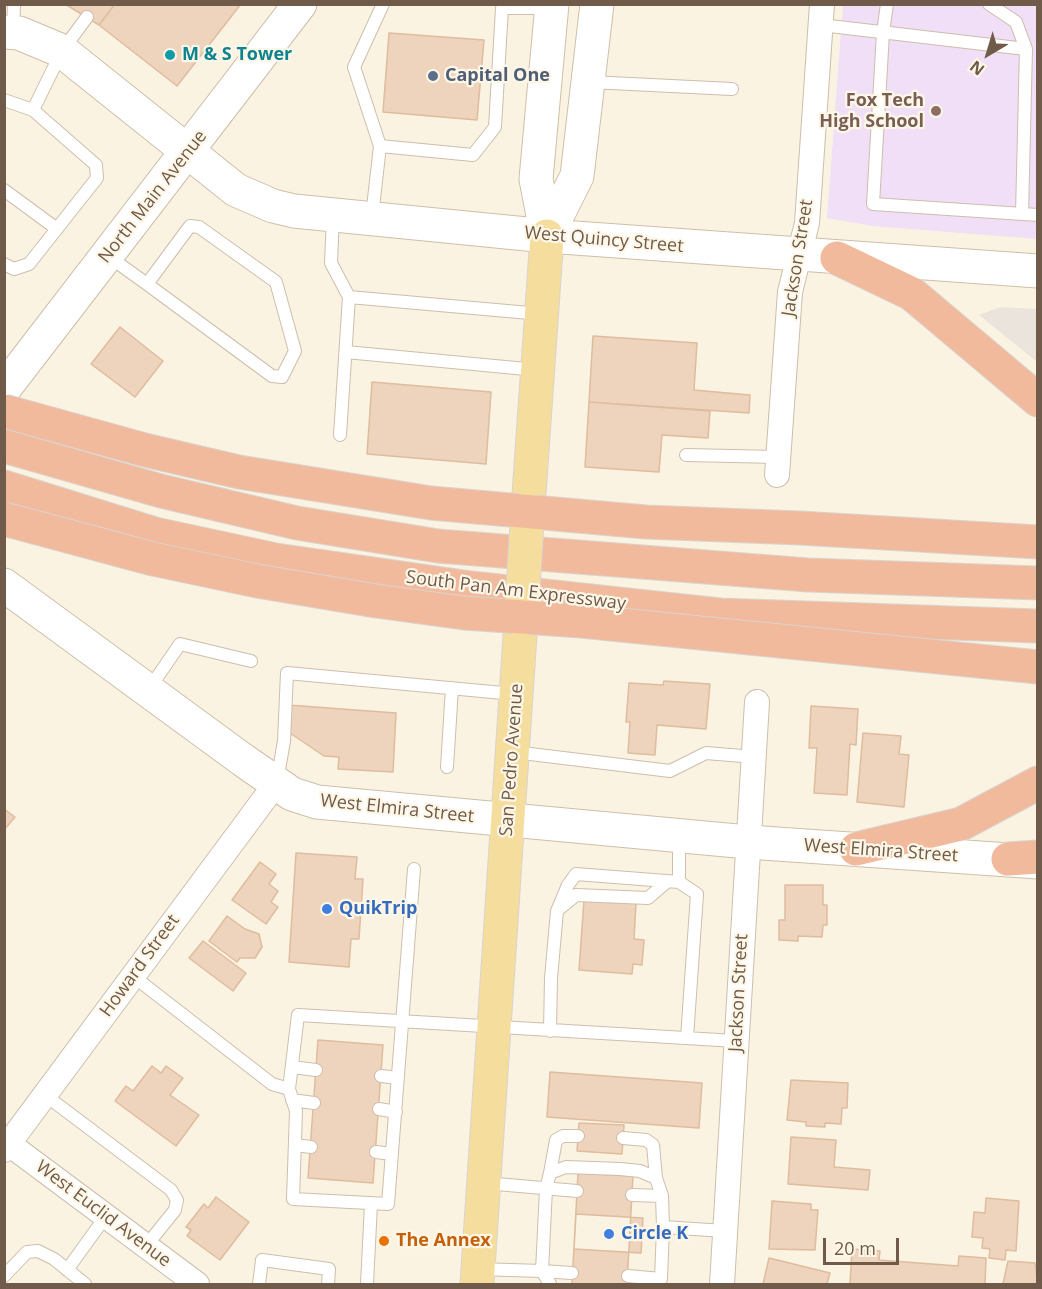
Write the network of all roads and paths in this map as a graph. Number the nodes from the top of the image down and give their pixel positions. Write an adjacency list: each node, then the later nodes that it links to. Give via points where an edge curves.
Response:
1 (300, 4): 19 (main road, North Main Avenue)
2 (382, 4): 18 (lane, via 354,67)
3 (597, 4): 14 (main road, San Pedro Avenue)
4 (887, 4): 11 (lane)
5 (989, 4): 12 (lane, via 1016,22)
6 (501, 6): 7 (lane); 18 (lane, via 495,127 473,155)
7 (552, 6): 26 (main road, San Pedro Avenue, via 536,179)
8 (821, 15): 11 (lane); 28 (street, Jackson Street, via 807,223)
9 (87, 17): 13 (lane)
10 (10, 23): 13 (main road, West Quincy Street)
11 (883, 33): 12 (lane); 21 (lane, via 873,204)
12 (1026, 49): 21 (lane)
13 (62, 51): 17 (lane); 19 (main road, West Quincy Street)
14 (590, 81): 15 (lane); 26 (main road, San Pedro Avenue, via 577,176)
15 (732, 89)
16 (4, 100): 17 (lane)
17 (33, 110): 25 (lane, via 96,165 97,178)
18 (380, 146): 24 (lane)
19 (188, 152): 23 (main road, West Quincy Street, via 236,190 251,197 294,211); 27 (main road, North Main Avenue)
20 (4, 190): 25 (lane)
21 (1022, 214): 22 (lane)
22 (1038, 214)
23 (333, 215): 24 (main road, West Quincy Street); 33 (lane, via 331,263)
24 (372, 218): 26 (main road, West Quincy Street)
25 (57, 229): 30 (lane, via 29,264 14,269)
26 (547, 236): 28 (main road, West Quincy Street); 34 (main road, San Pedro Avenue)
27 (107, 255): 32 (lane); 37 (main road, North Main Avenue)
28 (799, 255): 29 (main road, West Quincy Street); 43 (street, Jackson Street, via 790,292)
29 (837, 258): 31 (main road, West Quincy Street); 38 (highway, via 912,294)
30 (4, 264)
31 (1038, 272)
32 (147, 284): 32 (lane, via 272,376 282,376 295,351 276,282 199,227 190,226)
33 (349, 297): 34 (lane); 35 (lane)
34 (542, 314): 36 (main road, San Pedro Avenue)
35 (346, 352): 36 (lane); 40 (lane)
36 (538, 370): 54 (main road, San Pedro Avenue, bridge)
37 (4, 389)
38 (1038, 400)
39 (4, 411): 46 (highway, bridge, via 239,472 431,503 646,522)
40 (340, 435)
41 (4, 446): 47 (highway, South Pan Am Expressway, via 297,523 438,546 808,575)
42 (686, 455): 43 (lane)
43 (777, 466)
44 (4, 487): 49 (highway, South Pan Am Expressway, via 155,534 276,560 471,588 720,615)
45 (4, 519): 51 (highway, South Pan Am Expressway, bridge, via 153,560 376,602)
46 (1038, 542)
47 (1038, 583)
48 (4, 585): 53 (main road, West Elmira Street)
49 (1038, 626)
50 (251, 661): 53 (lane, via 180,644)
51 (1038, 667)
52 (452, 688): 54 (lane); 58 (lane); 59 (lane, via 287,673 284,741)
53 (149, 690): 59 (main road, West Elmira Street)
54 (516, 694): 56 (main road, San Pedro Avenue)
55 (757, 702): 57 (street, Jackson Street)
56 (513, 752): 57 (lane, via 670,771 706,753); 61 (main road, San Pedro Avenue)
57 (754, 757): 63 (street, Jackson Street)
58 (447, 767)
59 (277, 782): 61 (main road, West Elmira Street, via 292,794 317,802); 69 (street, Howard Street)
60 (1038, 783): 64 (highway, via 961,824)
61 (509, 820): 62 (main road, West Elmira Street); 71 (main road, San Pedro Avenue)
62 (680, 836): 63 (main road, West Elmira Street); 67 (lane)
63 (748, 842): 64 (main road, West Elmira Street); 74 (street, Jackson Street)
64 (856, 849): 65 (main road, West Elmira Street)
65 (1028, 859)
66 (414, 869): 70 (lane)
67 (673, 881): 68 (lane, via 648,898 576,895); 68 (lane, via 576,874); 73 (lane, via 698,894)
68 (557, 911): 72 (lane)
69 (133, 976): 79 (lane); 80 (street, Howard Street)
70 (403, 1022): 71 (lane); 75 (lane, via 298,1015); 78 (lane)
71 (494, 1028): 72 (lane); 93 (main road, San Pedro Avenue)
72 (550, 1031): 73 (lane)
73 (687, 1038): 74 (lane)
74 (736, 1041): 101 (street, Jackson Street)
75 (292, 1067): 76 (lane); 79 (lane)
76 (316, 1070)
77 (381, 1076): 78 (lane)
78 (398, 1078): 83 (lane)
79 (290, 1094): 81 (lane); 86 (lane, via 296,1111)
80 (45, 1095): 87 (street, Howard Street); 102 (lane, via 171,1190 177,1200 176,1210)
81 (314, 1103)
82 (379, 1109): 83 (lane)
83 (396, 1112): 90 (lane)
84 (578, 1136): 91 (lane, via 556,1140)
85 (623, 1138): 92 (lane, via 646,1140 653,1145)
86 (295, 1145): 88 (lane); 98 (lane, via 294,1199)
87 (7, 1147): 99 (street, West Euclid Avenue)
88 (311, 1147)
89 (375, 1152): 90 (lane)
90 (392, 1154): 98 (lane, via 388,1204)
91 (550, 1173): 92 (lane, via 566,1167 609,1168 640,1171); 94 (lane)
92 (656, 1178): 97 (lane)
93 (484, 1183): 94 (lane); 108 (main road, San Pedro Avenue)
94 (546, 1189): 95 (lane); 104 (lane)
95 (577, 1191)
96 (632, 1195): 97 (lane)
97 (662, 1196): 100 (lane)
98 (371, 1204): 114 (lane)
99 (106, 1216): 102 (street, West Euclid Avenue); 103 (lane)
100 (663, 1227): 101 (lane); 109 (lane)
101 (725, 1231): 116 (street, Jackson Street)
102 (146, 1246): 111 (street, West Euclid Avenue)
103 (67, 1270): 106 (lane, via 38,1251 27,1252); 110 (lane)
104 (542, 1271): 105 (lane); 108 (lane); 115 (lane)
105 (572, 1273)
106 (4, 1276)
107 (627, 1276): 109 (lane)
108 (478, 1277)
109 (658, 1282)
110 (85, 1284)
111 (198, 1284)
112 (259, 1284): 113 (lane, via 262,1260 329,1269)
113 (328, 1284)
114 (367, 1284)
115 (550, 1284)
116 (722, 1284)

